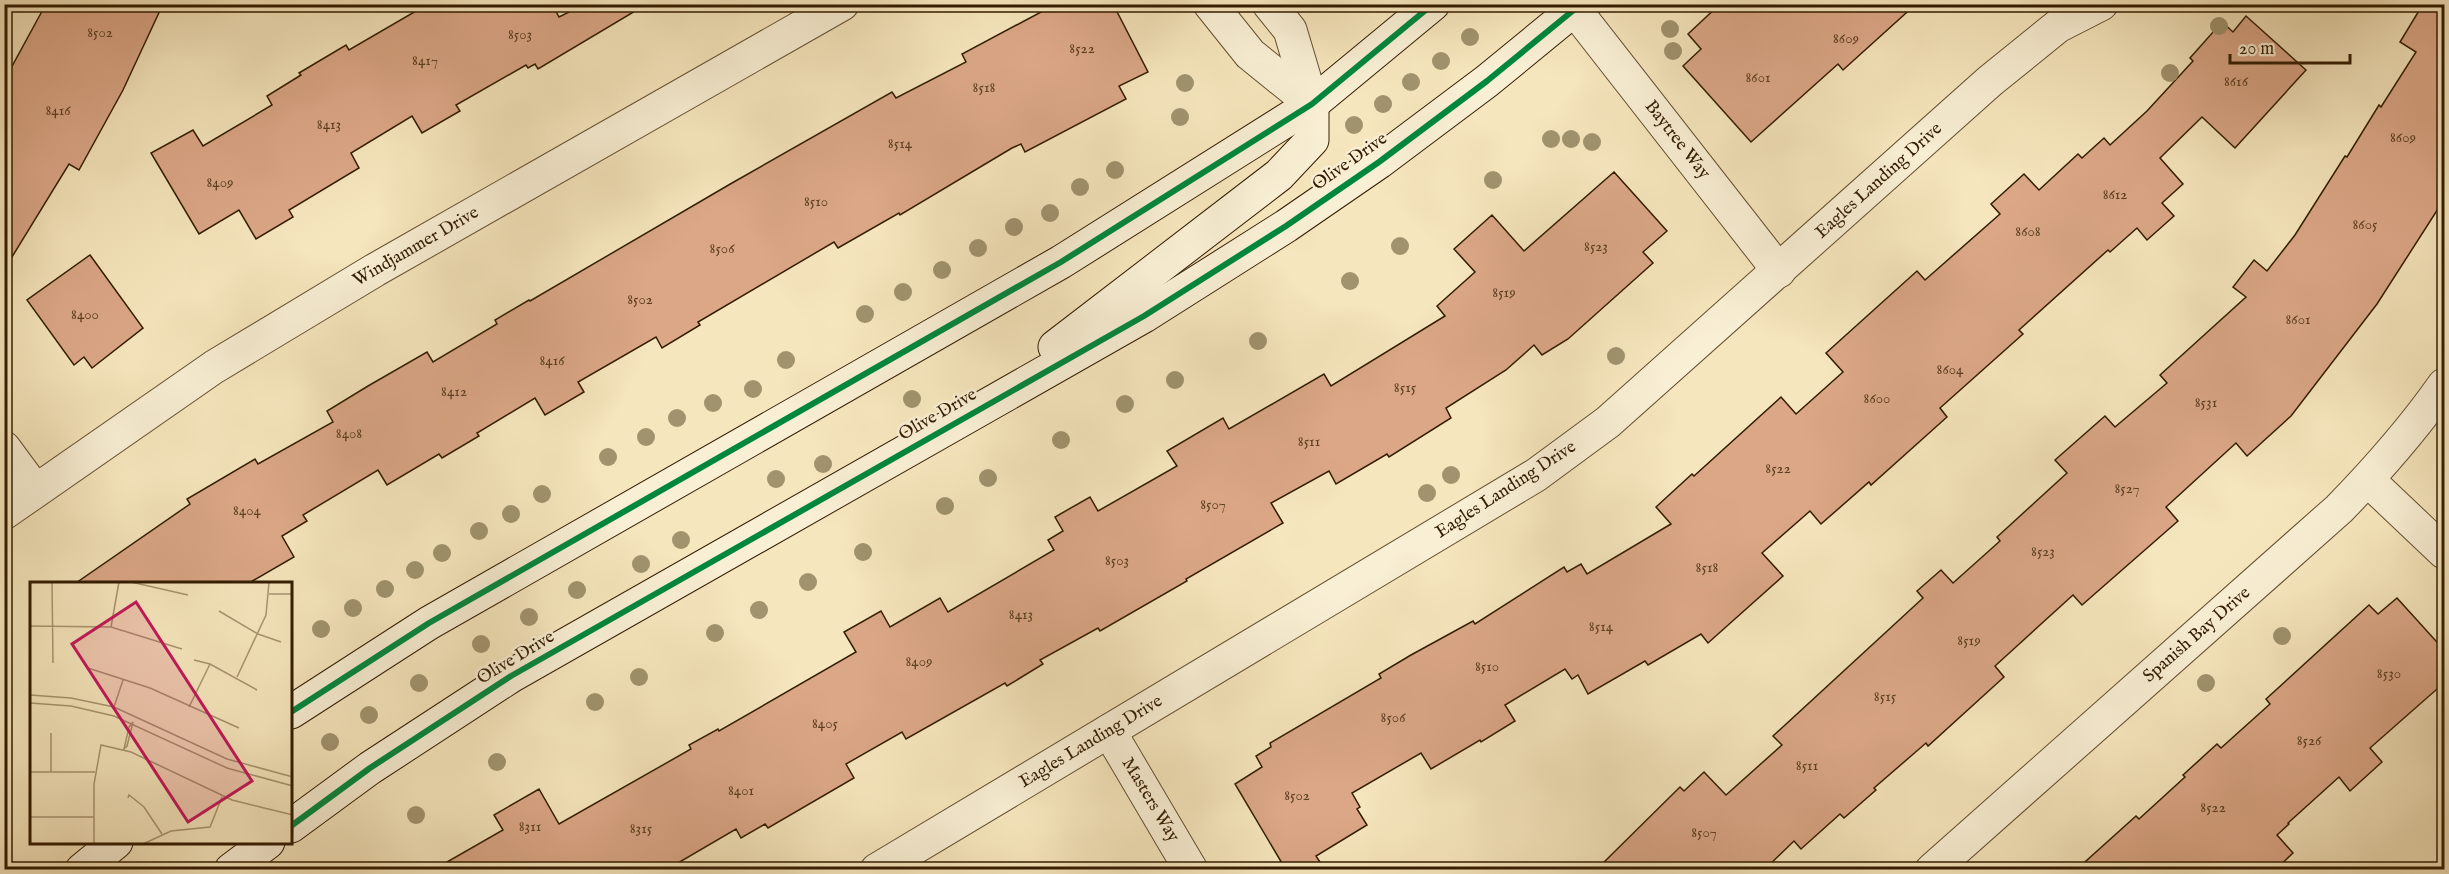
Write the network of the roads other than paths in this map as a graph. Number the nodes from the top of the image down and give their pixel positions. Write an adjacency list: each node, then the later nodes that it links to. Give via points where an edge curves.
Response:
1 (842, 4): 13 (street, Windjammer Drive, via 375,270 214,367)
2 (1210, 4): 7 (street, via 1250,54)
3 (1269, 4): 7 (street, via 1290,30)
4 (1433, 4): 7 (street)
5 (2101, 4): 8 (street, Eagles Landing Drive, via 2058,26 1990,81)
6 (1577, 6): 8 (street, Baytree Way); 10 (street, Olive Drive, via 1478,88 1286,226 1144,316)
7 (1312, 104): 10 (street, via 1312,140 1278,175); 16 (street, via 1061,262 429,623)
8 (1779, 271): 17 (street, Eagles Landing Drive, via 1608,422 1536,475)
9 (2445, 385): 12 (street, Spanish Bay Drive)
10 (958, 421): 18 (street, Olive Drive, via 511,676 370,768)
11 (4, 448): 13 (street)
12 (2368, 480): 15 (street); 25 (street, Spanish Bay Drive)
13 (35, 490): 14 (street, Windjammer Drive)
14 (4, 513)
15 (2445, 552)
16 (292, 711)
17 (1109, 731): 23 (street, Eagles Landing Drive); 24 (street, Masters Way)
18 (292, 825)
19 (115, 844): 21 (street)
20 (267, 844): 22 (street)
21 (82, 870)
22 (231, 870)
23 (877, 870)
24 (1191, 870)
25 (1932, 870)

